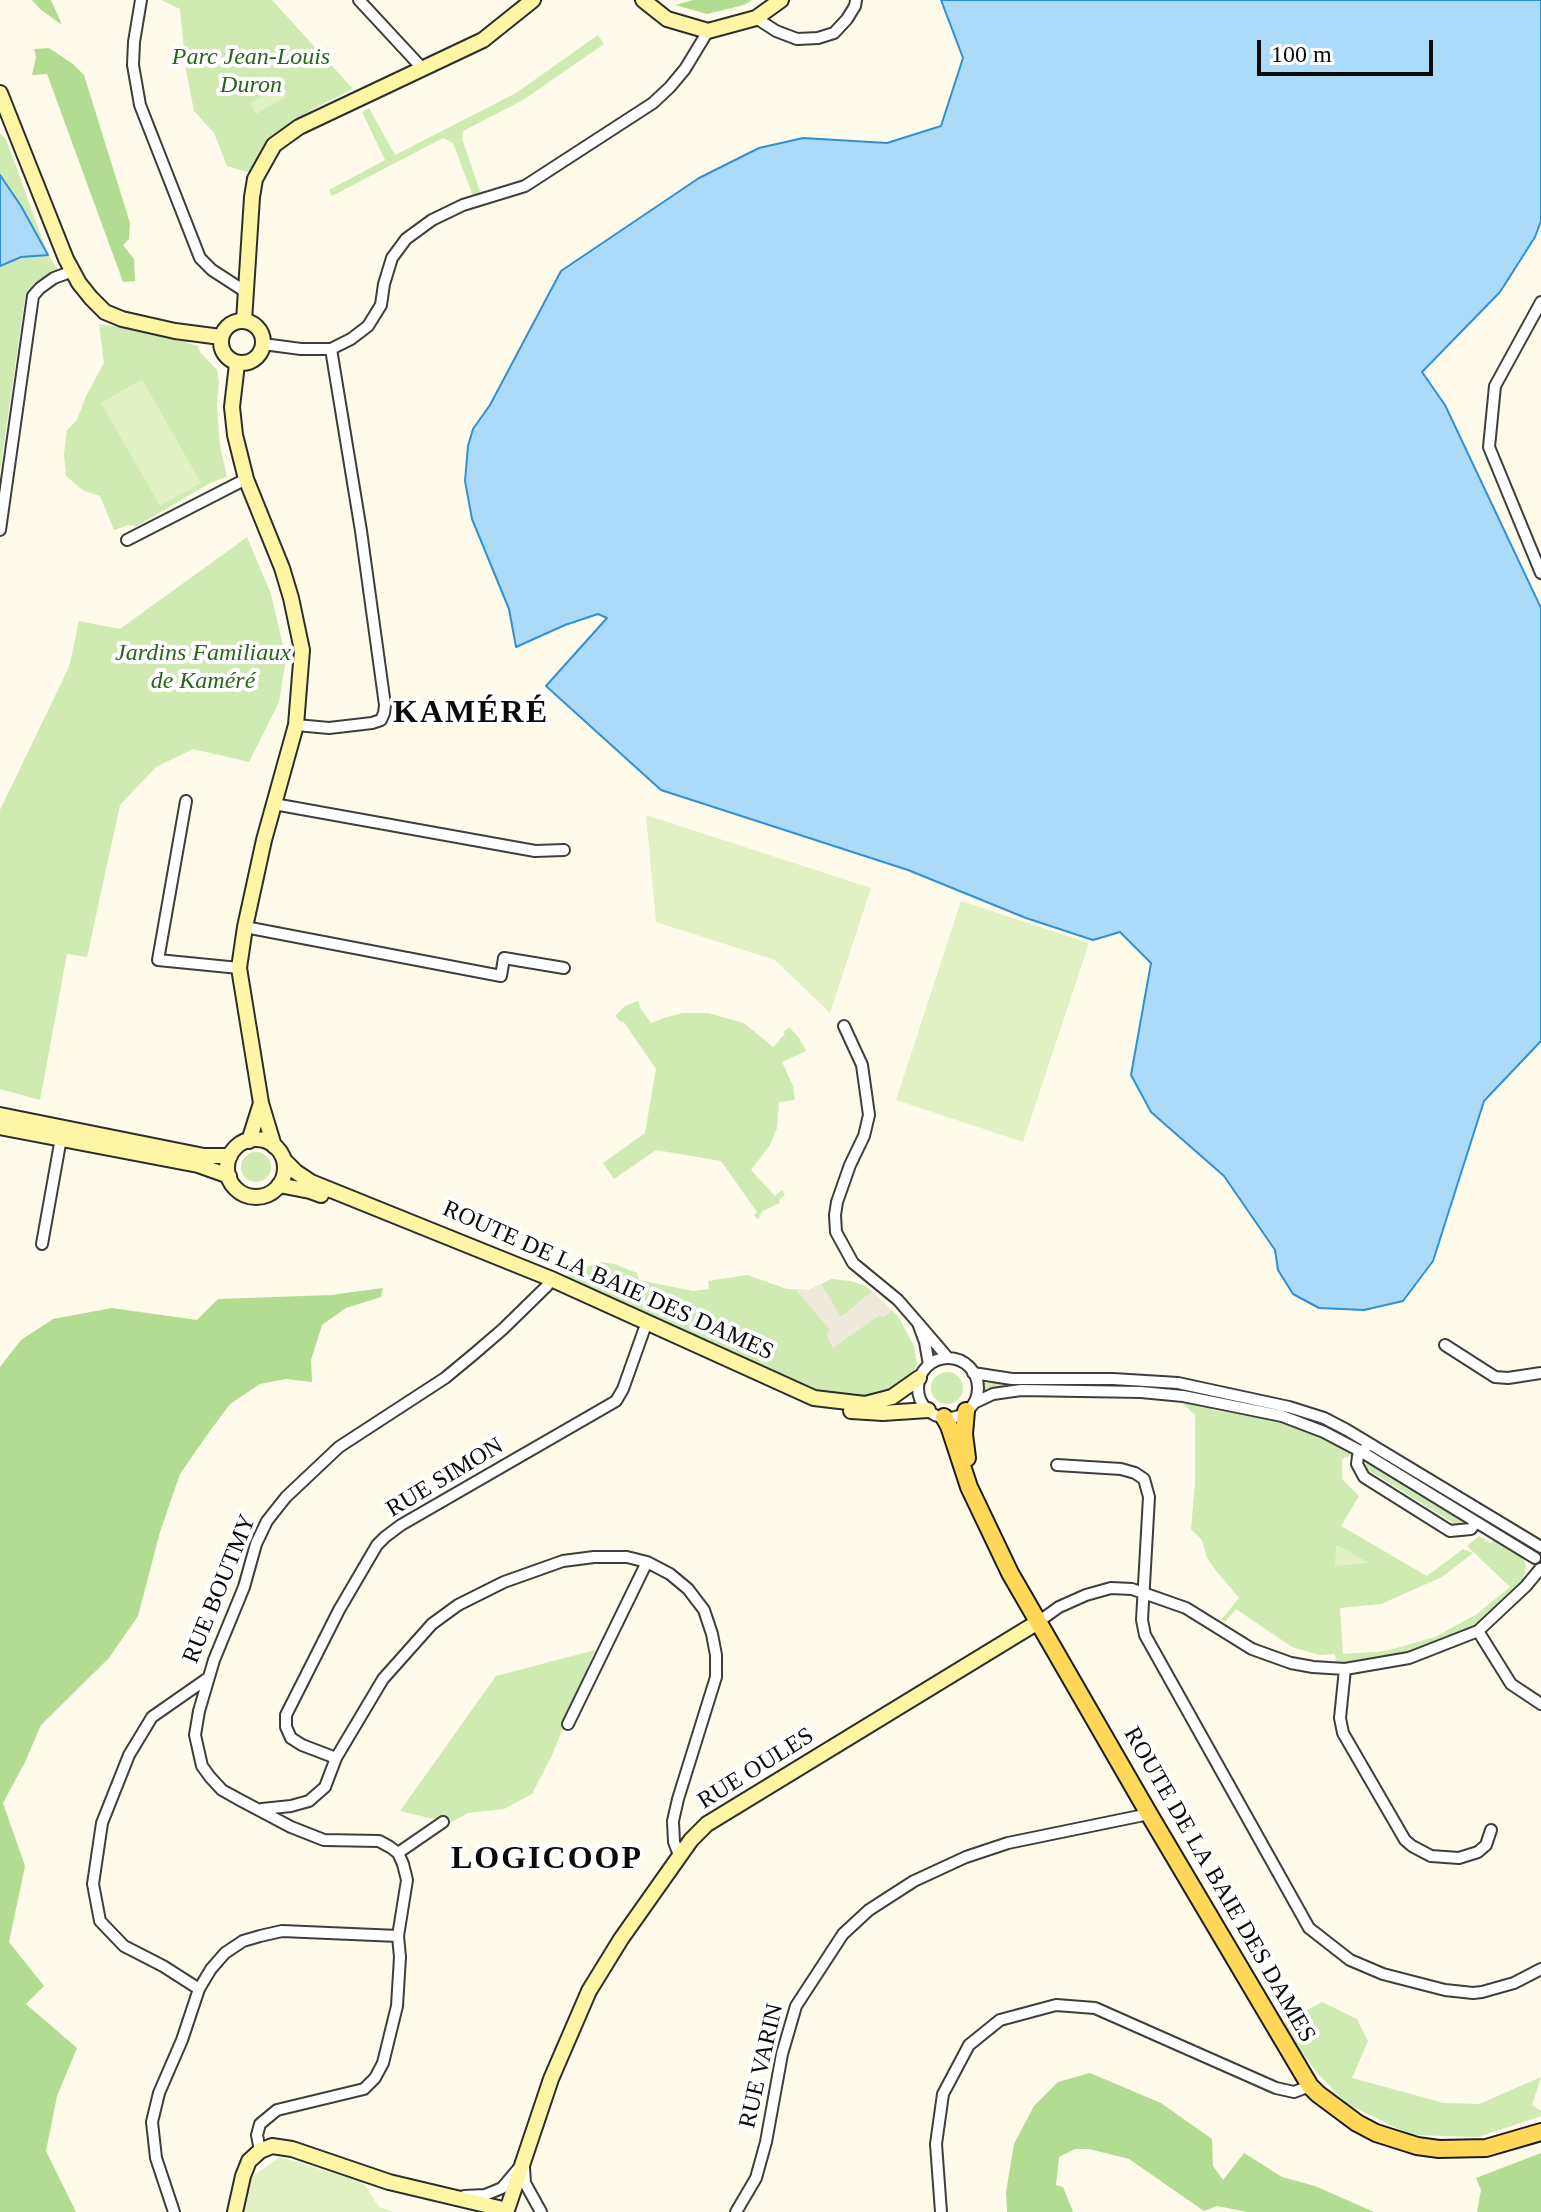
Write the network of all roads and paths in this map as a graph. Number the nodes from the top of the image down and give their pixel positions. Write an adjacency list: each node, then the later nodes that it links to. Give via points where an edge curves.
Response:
1 (141, 0): 13 (street, via 133,65 140,105 200,258)
2 (359, 0): 9 (street)
3 (533, 0): 9 (street, via 483,40)
4 (643, 0): 8 (street, via 667,19)
5 (781, 0): 7 (street)
6 (856, 0): 7 (street, via 834,33 818,38 797,39)
7 (756, 18): 8 (street)
8 (708, 31): 18 (street, via 685,69 653,103 525,186 463,205 406,239 392,258 381,305 368,326)
9 (422, 68): 13 (street, via 299,127 274,145 255,179)
10 (0, 93): 11 (street)
11 (5, 116): 12 (street)
12 (73, 271): 16 (street, via 105,312); 21 (street, via 33,296)
13 (246, 292): 15 (street)
14 (1541, 302): 23 (street, via 1495,386 1489,447)
15 (244, 321): 16 (street, via 229,325); 17 (street, via 256,326)
16 (221, 337): 19 (street, via 222,351)
17 (263, 344): 18 (street); 19 (street, via 257,357)
18 (331, 349): 24 (street, via 385,705 381,720 329,728)
19 (237, 364): 20 (street, via 232,407)
20 (246, 479): 22 (street); 24 (street, via 282,568 302,650)
21 (0, 530)
22 (127, 540)
23 (1541, 573)
24 (296, 725): 26 (street)
25 (186, 801): 29 (street, via 158,960)
26 (274, 804): 27 (street, via 535,851); 28 (street)
27 (564, 850)
28 (245, 927): 29 (street); 30 (street, via 501,976 504,958)
29 (239, 968): 32 (street)
30 (564, 968)
31 (844, 1026): 44 (street, via 862,1065 869,1115 837,1202 836,1232 853,1263)
32 (261, 1103): 36 (street); 37 (street)
33 (0, 1115): 38 (street, via 204,1156)
34 (0, 1127): 35 (street)
35 (61, 1138): 40 (street); 42 (street)
36 (249, 1141): 37 (street); 38 (street)
37 (274, 1146): 39 (street)
38 (230, 1156): 40 (street)
39 (284, 1160): 41 (street); 51 (street, ROUTE DE LA BAIE DES DAMES, via 311,1182 549,1278 814,1398 865,1404 892,1397)
40 (229, 1176): 41 (street, via 248,1196 265,1196)
41 (279, 1185): 43 (street, ROUTE DE LA BAIE DES DAMES, via 310,1191)
42 (42, 1244)
43 (547, 1286): 45 (street, ROUTE DE LA BAIE DES DAMES); 66 (street, RUE BOUTMY, via 464,1362 339,1447 286,1497 256,1544)
44 (918, 1323): 47 (street); 48 (street)
45 (644, 1330): 53 (street, ROUTE DE LA BAIE DES DAMES, via 812,1404 862,1413); 69 (street, RUE SIMON, via 616,1401 401,1525 369,1557 286,1715 291,1738)
46 (1445, 1345): 50 (street, via 1495,1377)
47 (948, 1358): 48 (street); 49 (street)
48 (929, 1365): 51 (street)
49 (973, 1373): 52 (street, via 977,1387); 55 (street, via 1012,1379 1178,1383 1324,1418)
50 (1541, 1373)
51 (919, 1378): 53 (street, via 919,1396)
52 (970, 1407): 54 (street); 55 (street, via 993,1394 1021,1390 1183,1396 1282,1416); 57 (main road, ROUTE DE LA BAIE DES DAMES, via 964,1434)
53 (928, 1410): 54 (street)
54 (944, 1417): 57 (main road, ROUTE DE LA BAIE DES DAMES)
55 (1366, 1448): 58 (street); 58 (street, via 1357,1464 1364,1477 1450,1531 1471,1529); 59 (street)
56 (1057, 1465): 62 (street, via 1121,1469 1144,1479 1149,1497)
57 (969, 1487): 63 (main road, ROUTE DE LA BAIE DES DAMES)
58 (1475, 1523): 61 (street)
59 (1541, 1547): 61 (street)
60 (647, 1562): 68 (street); 69 (street, via 616,1557 563,1561 458,1605 432,1624 391,1669); 75 (street, via 688,1589 704,1610 716,1655 716,1677 673,1821)
61 (1539, 1565): 64 (street, via 1526,1586)
62 (1145, 1592): 63 (street, via 1111,1588 1086,1595); 65 (street, via 1186,1608 1252,1649 1291,1663); 77 (street, via 1145,1635 1309,1928 1350,1960 1445,1990 1482,1992)
63 (1038, 1622): 71 (main road, ROUTE DE LA BAIE DES DAMES); 75 (street, RUE OULES, via 707,1824)
64 (1478, 1631): 65 (street, via 1409,1658); 67 (street, via 1511,1684)
65 (1345, 1669): 73 (street, via 1343,1733 1405,1840 1431,1856 1459,1858 1478,1852)
66 (208, 1678): 70 (street, RUE BOUTMY, via 195,1735 202,1766 222,1790); 78 (street, via 152,1717 129,1755 102,1823 93,1884 100,1921 124,1946)
67 (1541, 1704)
68 (568, 1724)
69 (336, 1758): 70 (street, via 325,1787 309,1801)
70 (260, 1810): 74 (street, RUE BOUTMY, via 324,1840 379,1841)
71 (1149, 1814): 79 (main road, ROUTE DE LA BAIE DES DAMES); 88 (street, RUE VARIN, via 1008,1843 966,1857 914,1881 843,1934 796,2006 756,2178)
72 (443, 1822): 74 (street)
73 (1491, 1830)
74 (398, 1853): 76 (street, via 407,1880)
75 (679, 1855): 82 (street, RUE OULES, via 589,1991 551,2079)
76 (398, 1936): 78 (street, via 282,1931 260,1936 225,1953); 81 (street, via 397,2006 375,2078 364,2089 277,2110 260,2124)
77 (1541, 1969)
78 (199, 1989): 85 (street, via 152,2122 156,2158)
79 (1310, 2086): 80 (main road, ROUTE DE LA BAIE DES DAMES, via 1366,2128 1417,2146 1486,2148); 89 (street, via 1294,2092 1276,2088 1095,2008 1056,2005 1000,2020 969,2045 943,2094 936,2144)
80 (1541, 2132)
81 (260, 2151): 83 (street, via 272,2146 292,2149); 86 (street, via 249,2161)
82 (524, 2161): 83 (street, via 502,2188 485,2195); 84 (street, RUE OULES); 87 (street, via 525,2183)
83 (429, 2192): 84 (street)
84 (511, 2211)
85 (174, 2212)
86 (235, 2212)
87 (541, 2212)
88 (736, 2212)
89 (941, 2212)

